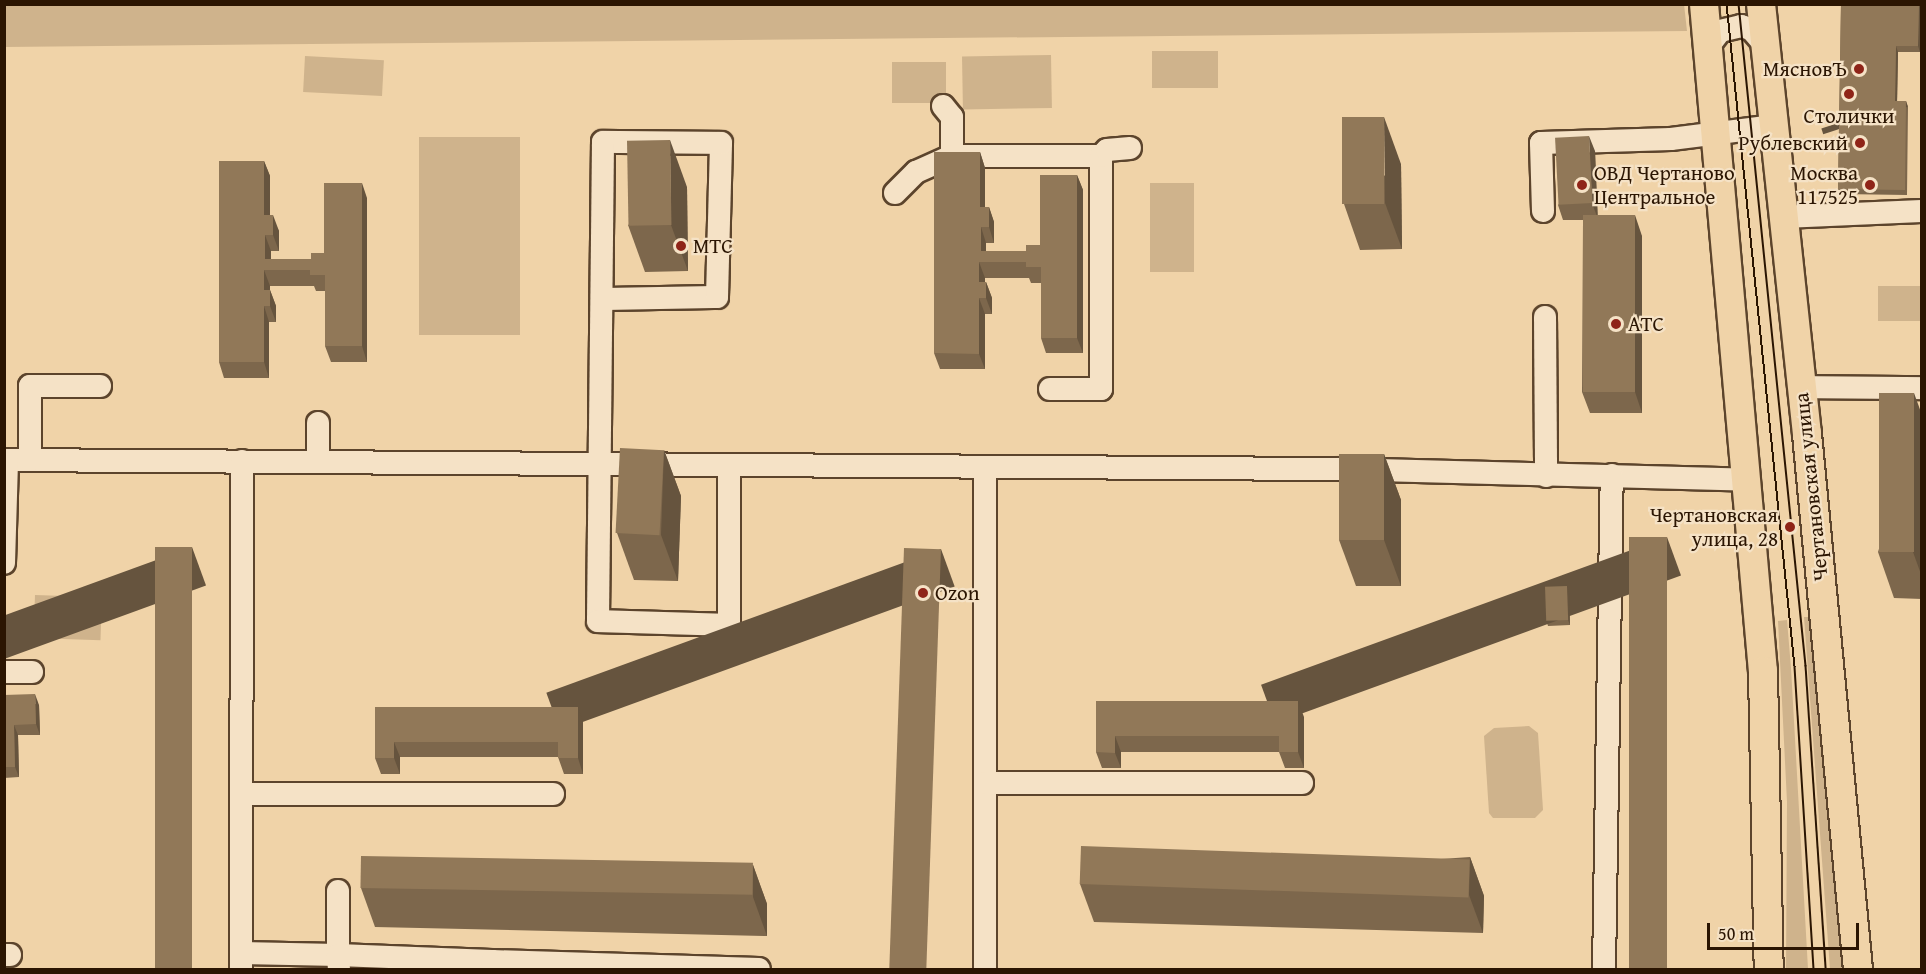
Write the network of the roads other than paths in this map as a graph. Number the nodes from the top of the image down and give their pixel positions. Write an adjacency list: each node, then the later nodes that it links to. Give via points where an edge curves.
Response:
1 (1704, 4): 4 (main road)
2 (1761, 4): 3 (main road, Чертановская улица)
3 (1764, 44): 4 (street, via 1751,29 1742,26 1720,31); 6 (main road, Чертановская улица)
4 (1708, 47): 7 (main road)
5 (953, 111): 9 (street)
6 (1774, 126): 7 (street); 14 (main road, Чертановская улица)
7 (1717, 133): 12 (street, via 1671,139 1540,143); 31 (main road)
8 (1130, 148): 10 (street, via 1107,150)
9 (952, 156): 10 (street); 11 (street, via 916,172)
10 (1101, 156): 20 (street, via 1101,389)
11 (895, 193)
12 (1543, 211)
13 (1922, 211): 14 (street)
14 (1784, 217): 18 (main road, Чертановская улица)
15 (602, 299): 15 (street, via 603,142 721,143 717,297); 26 (street)
16 (1545, 317): 30 (street)
17 (100, 386): 23 (street, via 30,386)
18 (1801, 387): 19 (street); 47 (main road, Чертановская улица)
19 (1922, 388)
20 (1050, 389)
21 (318, 423): 25 (street)
22 (6, 460): 23 (street); 32 (street)
23 (30, 460): 24 (street)
24 (242, 461): 25 (street); 37 (street)
25 (318, 462): 26 (street)
26 (600, 464): 27 (street); 27 (street, via 598,621 729,625)
27 (729, 465): 28 (street)
28 (985, 467): 30 (street, via 1333,469); 35 (street)
29 (1612, 475): 30 (street); 31 (street); 45 (street)
30 (1546, 476)
31 (1748, 480): 46 (main road, via 1763,671)
32 (4, 563)
33 (4, 672): 34 (street)
34 (32, 672)
35 (985, 783): 36 (street); 44 (street)
36 (1302, 783)
37 (241, 794): 38 (street); 40 (street)
38 (553, 794)
39 (338, 891): 41 (street)
40 (241, 961): 41 (street)
41 (338, 962): 42 (street)
42 (492, 965): 43 (street)
43 (759, 969)
44 (985, 969)
45 (1604, 969)
46 (1768, 969)
47 (1858, 969)

